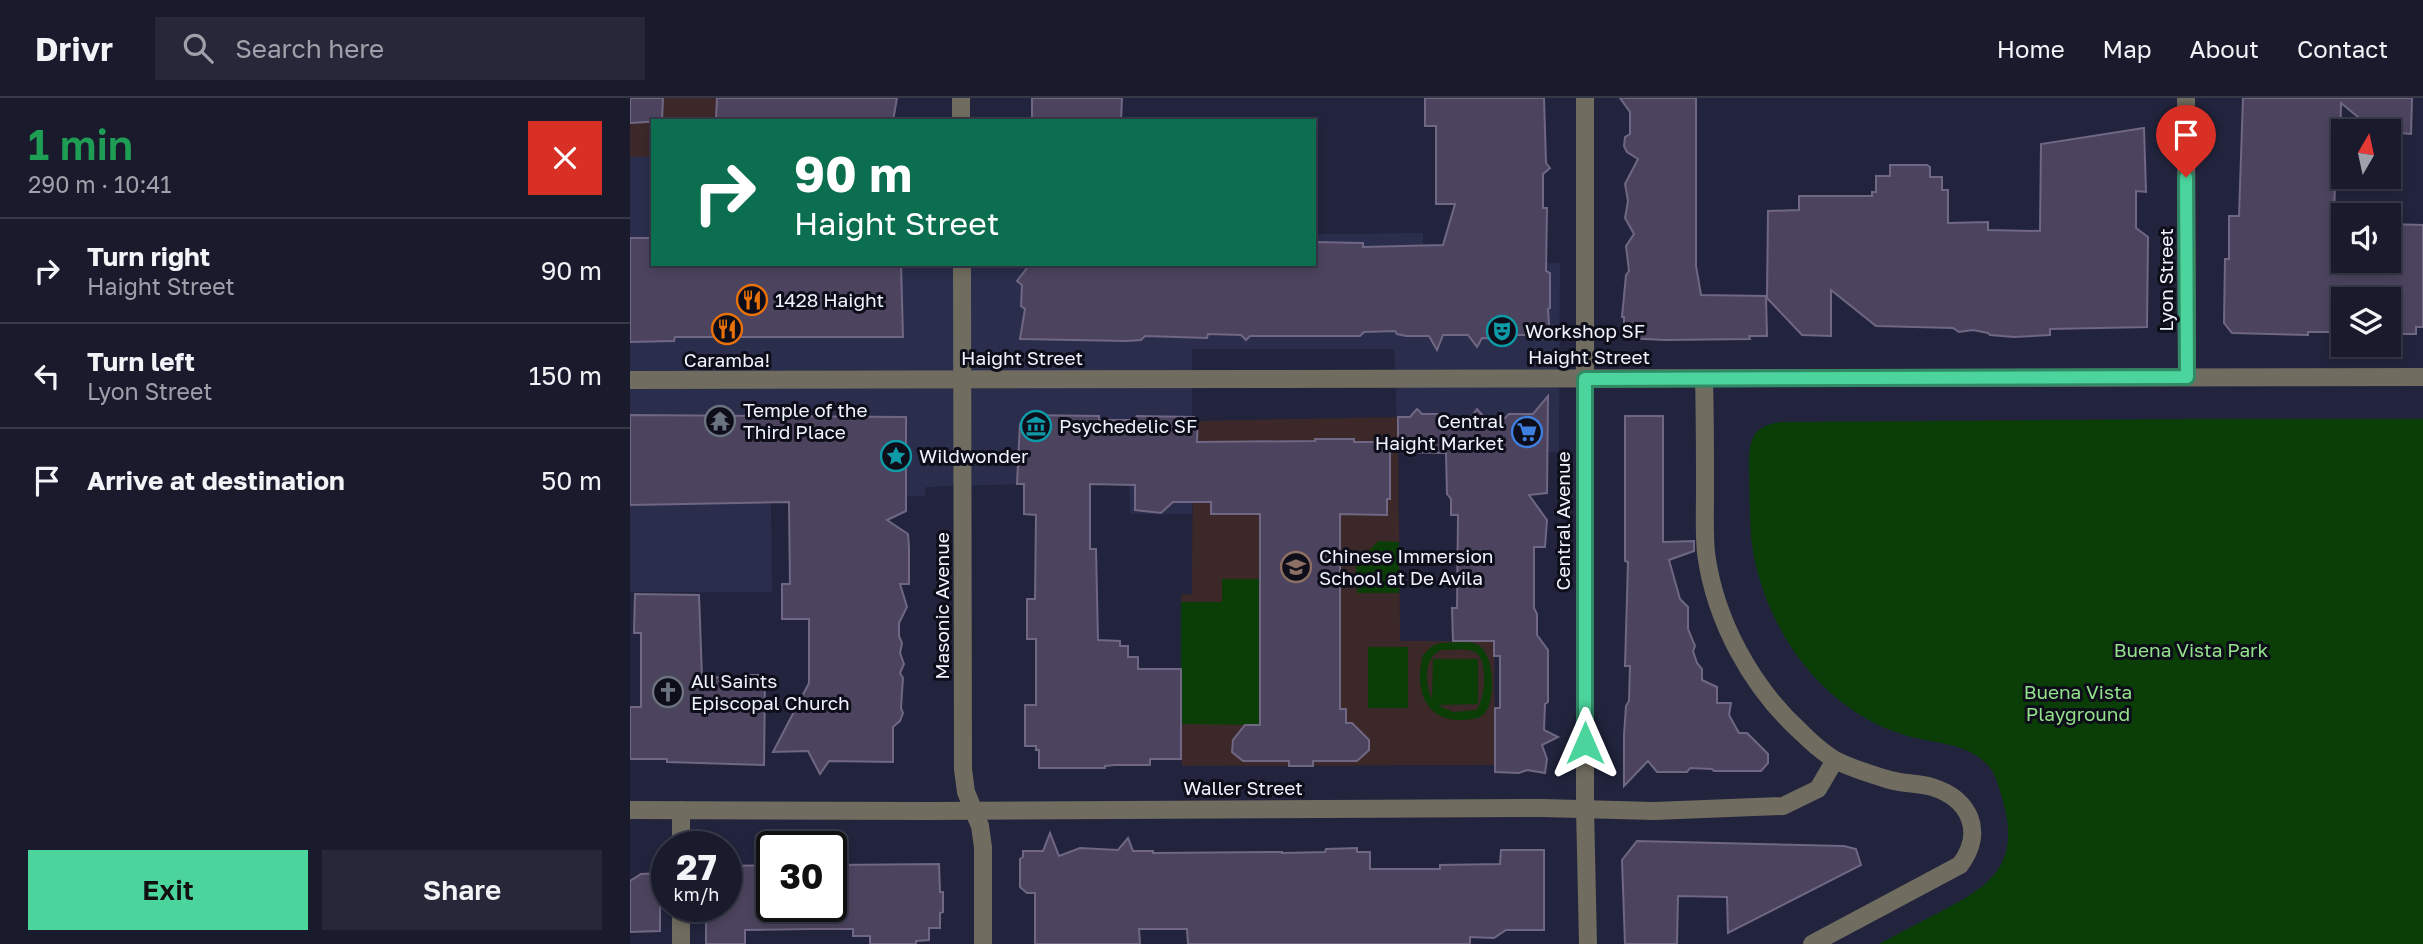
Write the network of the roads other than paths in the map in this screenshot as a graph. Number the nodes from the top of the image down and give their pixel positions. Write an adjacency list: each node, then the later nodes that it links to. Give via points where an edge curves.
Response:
1 (961, 98): 4 (street)
2 (1584, 98): 9 (street, Central Avenue)
3 (2186, 98): 6 (street, Lyon Street)
4 (961, 119)
5 (962, 266): 11 (street, Masonic Avenue)
6 (2187, 377): 7 (street, Haight Street); 8 (street, Haight Street)
7 (2423, 377)
8 (1704, 378): 9 (street, Haight Street); 12 (street, via 1706,554 1726,626 1767,695 1803,735)
9 (1585, 379): 11 (street, Haight Street); 13 (street, Central Avenue)
10 (630, 380): 11 (street, Haight Street)
11 (962, 380): 14 (street, Masonic Avenue, via 963,769)
12 (1835, 760): 13 (street, Waller Street, via 1818,789 1783,806 1654,811); 22 (street, via 1947,793 1970,818 1973,832 1970,849 1959,865)
13 (1585, 808): 14 (street, Waller Street); 21 (street, Central Avenue)
14 (974, 809): 16 (street, Waller Street); 20 (street, Masonic Avenue, via 983,847)
15 (630, 810): 16 (street, Waller Street)
16 (681, 810): 17 (street)
17 (681, 831)
18 (681, 922): 19 (street)
19 (681, 944)
20 (983, 944)
21 (1588, 944)
22 (1812, 944)

